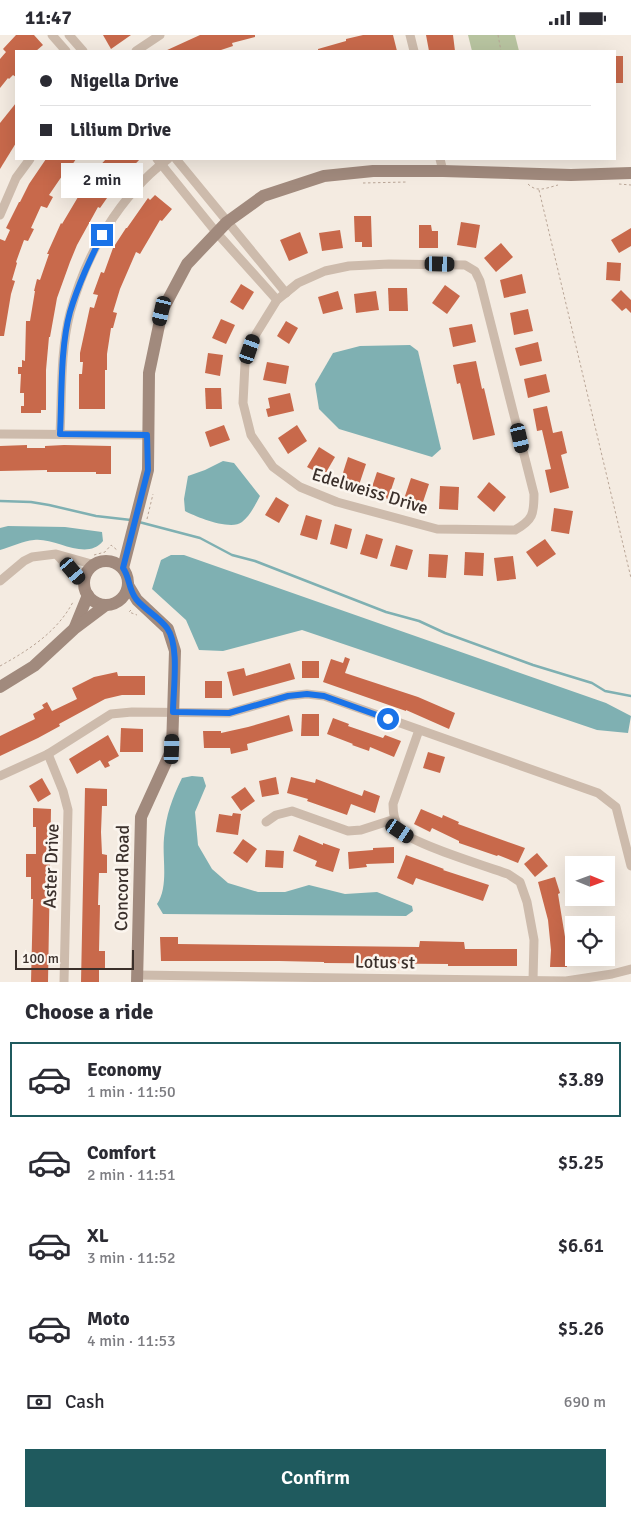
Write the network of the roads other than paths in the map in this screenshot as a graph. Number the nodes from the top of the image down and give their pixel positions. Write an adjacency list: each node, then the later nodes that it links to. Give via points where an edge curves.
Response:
1 (52, 35): 5 (street)
2 (69, 35): 6 (street)
3 (160, 35): 7 (street)
4 (410, 35): 8 (street)
5 (65, 50)
6 (82, 50)
7 (138, 50)
8 (414, 50)
9 (29, 160): 14 (street, via 16,178)
10 (177, 160): 15 (street)
11 (162, 161): 16 (street); 20 (street, via 124,202 102,235 85,271 68,323)
12 (442, 165): 13 (street, via 571,175); 15 (street, via 324,176 263,197)
13 (631, 173)
14 (0, 215)
15 (227, 222): 16 (street); 17 (street)
16 (216, 232): 18 (street); 21 (street, via 187,264 162,311 149,373)
17 (286, 293): 18 (street, Edelweiss Drive); 18 (street, Edelweiss Drive, via 308,277 349,266 465,265 475,271 534,494 532,516 524,525 506,531 437,529 338,502 300,487 273,467 252,435 242,403 245,364 256,334)
18 (277, 299)
19 (0, 434): 20 (street)
20 (60, 434): 21 (street)
21 (147, 435): 22 (street, via 148,470 139,519)
22 (129, 543): 24 (street); 25 (street)
23 (56, 554): 24 (street); 26 (street, via 32,557); 28 (street)
24 (96, 561): 25 (street, via 110,561); 28 (street, via 87,574)
25 (123, 568): 27 (street)
26 (0, 581)
27 (128, 585): 29 (street); 31 (street, Concord Road)
28 (83, 592): 30 (street); 32 (street)
29 (119, 600): 30 (street); 31 (street, Concord Road)
30 (106, 605): 32 (street)
31 (140, 610): 34 (street, Concord Road, via 168,629 175,651)
32 (74, 629): 33 (street, via 34,666)
33 (0, 687)
34 (173, 712): 35 (street, via 229,713 288,696 307,694 324,696); 36 (street, via 111,715); 42 (street, Concord Road, via 172,749 141,817)
35 (419, 730): 38 (street, via 393,804); 40 (street, via 598,793 616,807)
36 (48, 754): 37 (street); 45 (street, Aster Drive, via 68,810)
37 (0, 775)
38 (395, 819): 39 (street, via 348,831 292,811 276,815); 44 (street, via 400,831 414,840 508,874 520,882 534,940)
39 (266, 822)
40 (631, 866)
41 (631, 969): 44 (street, Lotus st, via 566,981)
42 (137, 979): 43 (street, Lotus st)
43 (404, 980): 44 (street, Lotus st)
44 (533, 980)
45 (64, 982)

